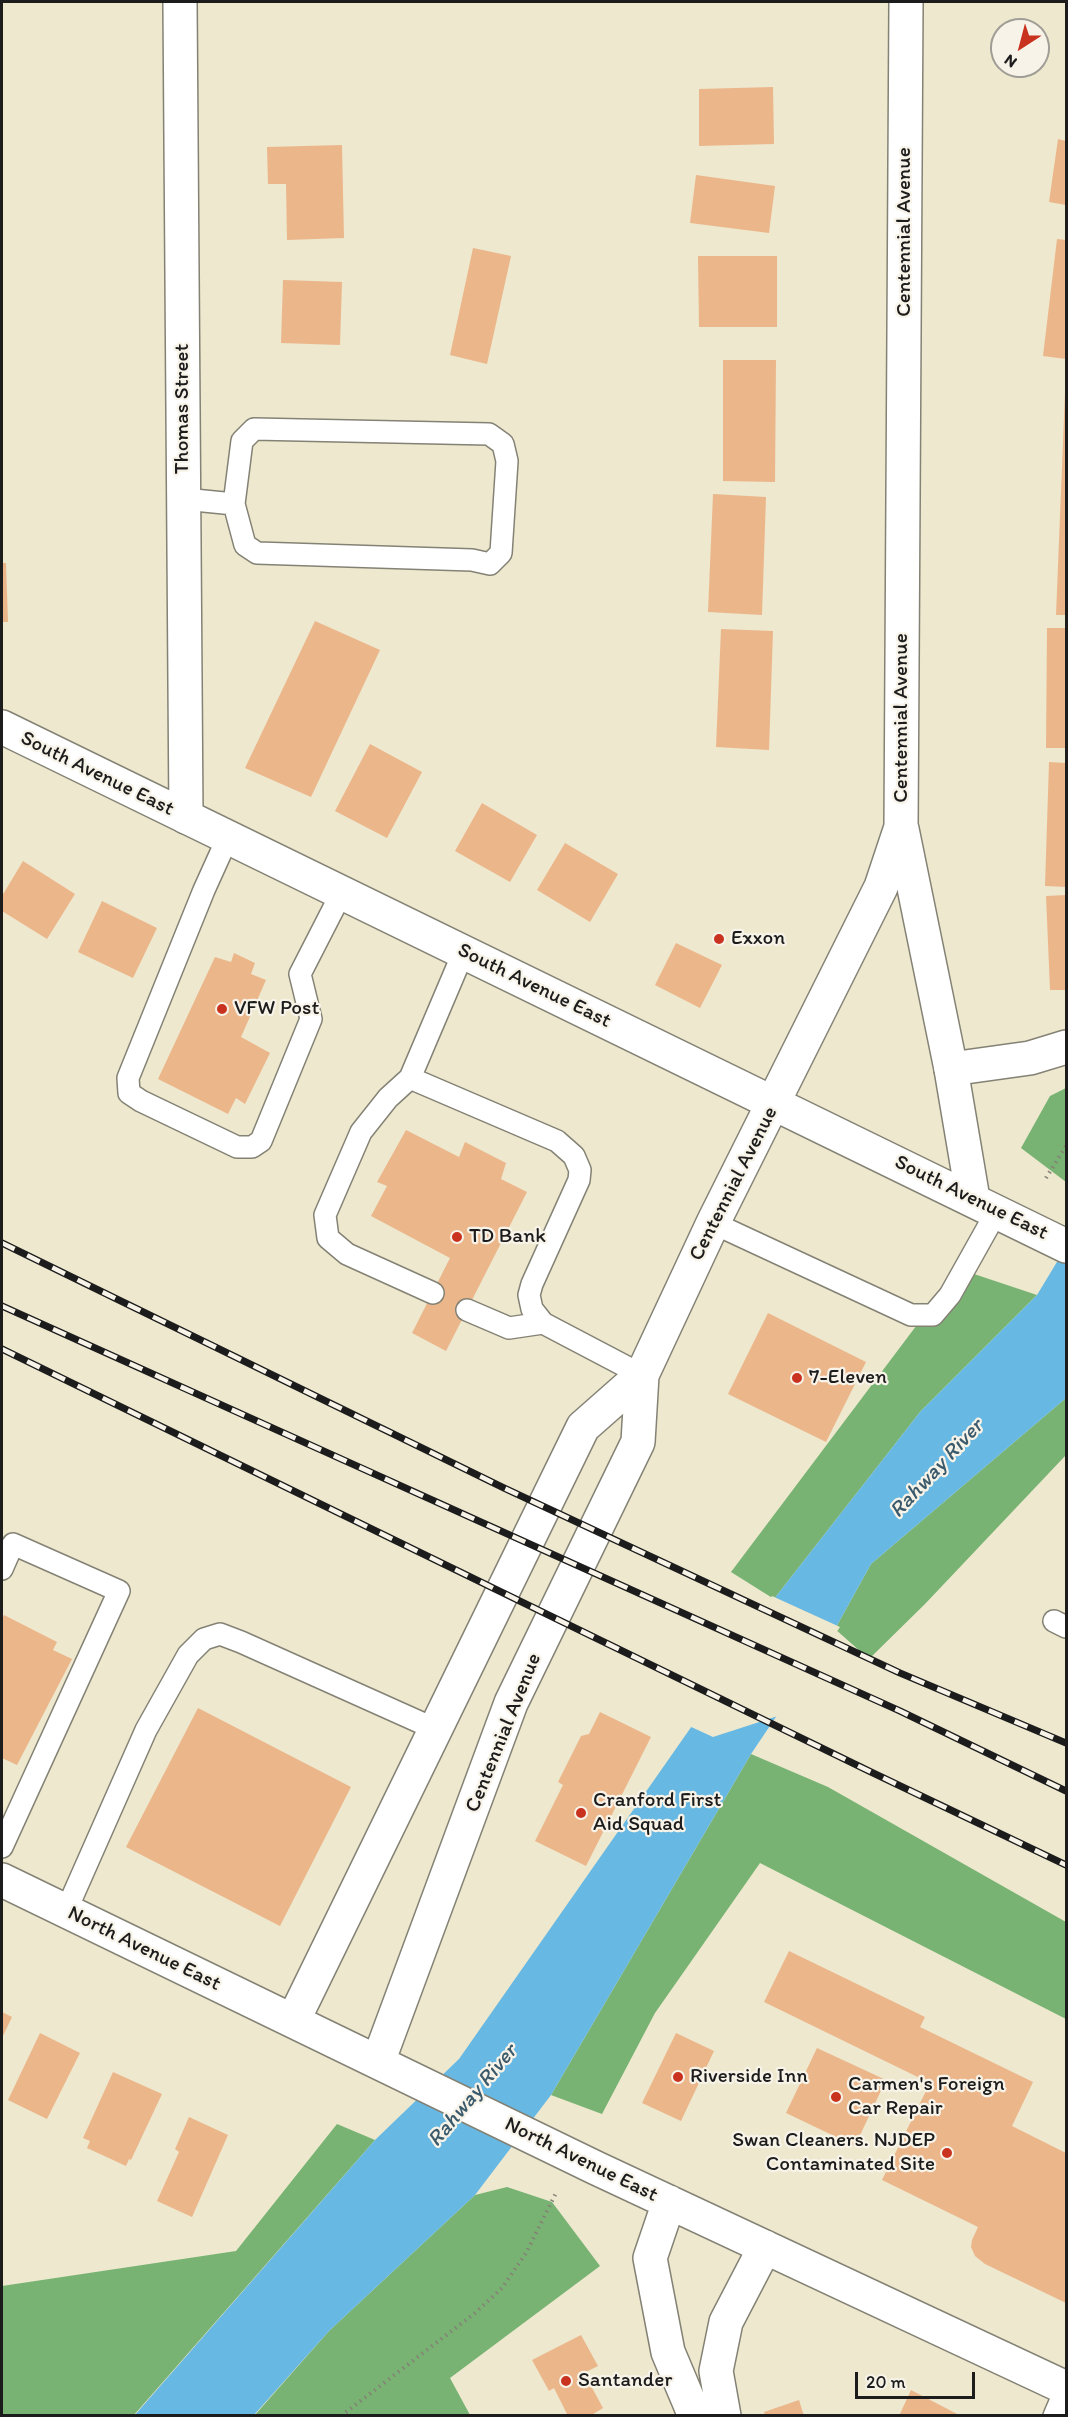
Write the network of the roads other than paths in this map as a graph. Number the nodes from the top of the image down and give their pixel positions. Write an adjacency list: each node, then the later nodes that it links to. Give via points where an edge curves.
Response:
1 (180, 2): 3 (street, Thomas Street)
2 (906, 2): 7 (street, Centennial Avenue)
3 (184, 499): 4 (lane); 6 (street, Thomas Street)
4 (234, 504): 4 (lane, via 242,441 254,429 489,434 502,444 507,461 501,553 490,564 472,560 257,553 245,545)
5 (2, 727): 6 (street, South Avenue East)
6 (186, 817): 8 (street, South Avenue East)
7 (901, 827): 12 (street); 14 (street, Centennial Avenue, via 881,887)
8 (228, 837): 9 (street, South Avenue East); 9 (lane, via 128,1078 129,1093 141,1101 237,1147 252,1147 261,1141 311,1019 300,974)
9 (342, 892): 10 (street, South Avenue East)
10 (464, 951): 13 (lane); 14 (street, South Avenue East)
11 (1066, 1047): 12 (street, via 1030,1058)
12 (951, 1069): 15 (street)
13 (410, 1078): 18 (lane, via 361,1132 325,1215 328,1239 347,1254); 20 (lane, via 557,1141 574,1156 580,1170 579,1180 531,1284 532,1309)
14 (775, 1102): 15 (street, South Avenue East); 16 (street, Centennial Avenue)
15 (995, 1210): 16 (lane, via 950,1295 933,1315 911,1315); 17 (street, South Avenue East)
16 (713, 1223): 21 (street, Centennial Avenue)
17 (1066, 1246)
18 (433, 1293)
19 (467, 1310): 20 (lane, via 509,1328)
20 (543, 1323): 21 (lane)
21 (642, 1375): 23 (street, Centennial Avenue, via 583,1427); 28 (street, Centennial Avenue, via 638,1442 511,1703)
22 (2, 1569): 24 (lane, via 13,1544 119,1591)
23 (435, 1729): 26 (lane, via 242,1642 220,1634 204,1639 188,1655 146,1730); 27 (street, Centennial Avenue)
24 (2, 1847)
25 (2, 1880): 26 (street, North Avenue East)
26 (66, 1911): 27 (street, North Avenue East)
27 (293, 2021): 28 (street, North Avenue East)
28 (378, 2062): 29 (street, North Avenue East)
29 (669, 2202): 30 (street, North Avenue East); 32 (street, via 650,2258 668,2352)
30 (765, 2247): 31 (street, North Avenue East); 33 (street, via 726,2322 716,2371)
31 (1066, 2388): 34 (lane)
32 (695, 2415)
33 (723, 2415)
34 (1054, 2415)

